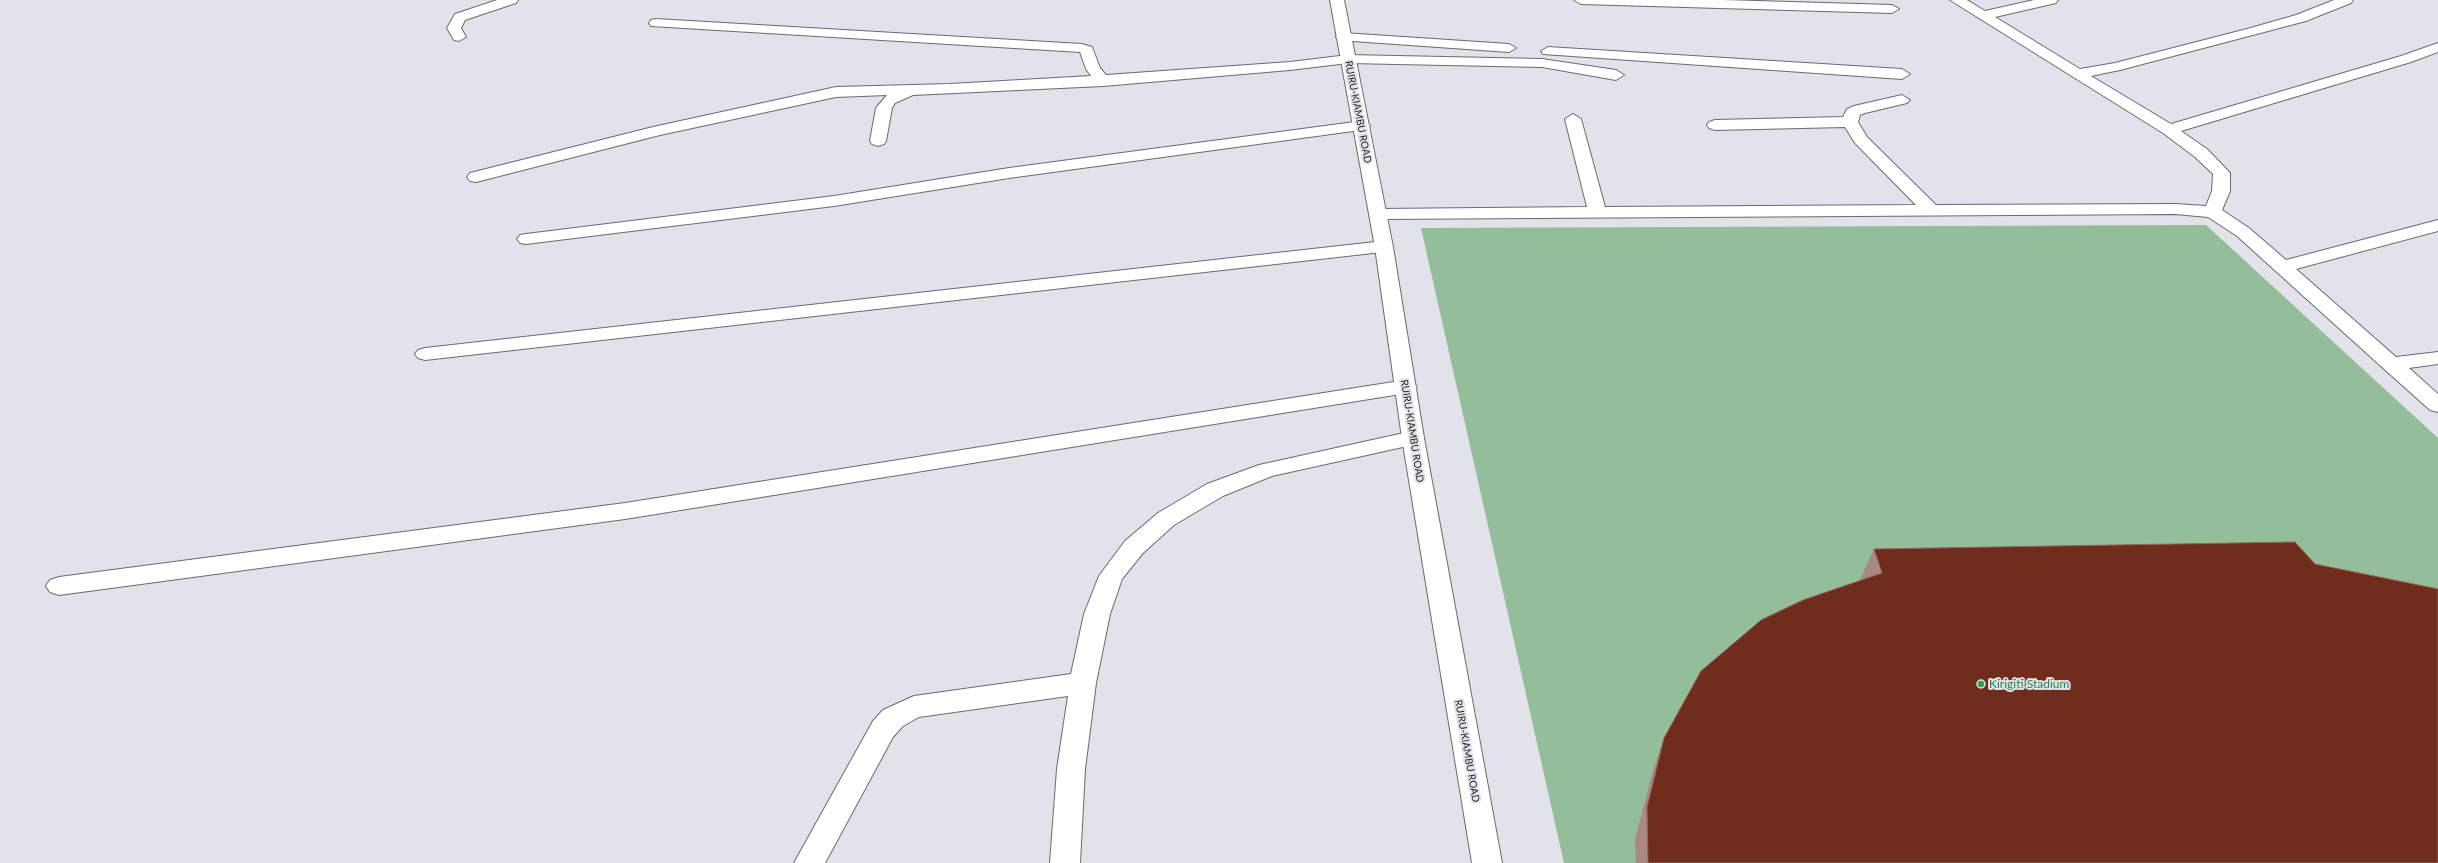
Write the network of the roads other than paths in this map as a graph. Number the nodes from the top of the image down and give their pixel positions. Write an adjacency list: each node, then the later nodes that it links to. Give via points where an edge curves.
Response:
1 (511, 0): 10 (street, via 460,18 454,28)
2 (1337, 0): 11 (street, RUIRU-KIAMBU ROAD)
3 (1581, 0): 7 (street)
4 (2051, 0): 8 (street)
5 (2346, 0): 16 (street, via 2301,18 2252,32 2115,67)
6 (1963, 1): 8 (street)
7 (1892, 9)
8 (1984, 16): 16 (street)
9 (656, 23): 17 (street, via 1082,48 1087,50 1093,69)
10 (459, 37)
11 (1343, 37): 13 (street, RUIRU-KIAMBU ROAD); 15 (street)
12 (2438, 47): 24 (street, via 2406,59)
13 (1348, 59): 14 (street, via 1542,63); 17 (street); 23 (street, RUIRU-KIAMBU ROAD)
14 (1616, 74)
15 (1902, 74)
16 (2076, 74): 24 (street)
17 (1103, 81): 18 (street)
18 (910, 90): 25 (street, via 890,100 884,108); 26 (street, via 836,92 629,137)
19 (1902, 100): 21 (street, via 1860,109 1853,112)
20 (1573, 119): 28 (street)
21 (1850, 122): 22 (street); 27 (street, via 1861,140)
22 (1716, 125)
23 (1362, 126): 30 (street, RUIRU-KIAMBU ROAD); 32 (street, via 1009,173 834,201)
24 (2169, 130): 29 (street, via 2201,153 2222,173 2221,191)
25 (878, 141)
26 (476, 177)
27 (1931, 210): 28 (street); 29 (street, via 2175,209)
28 (1597, 212): 30 (street)
29 (2212, 212): 34 (street, via 2243,232)
30 (1378, 214): 33 (street, RUIRU-KIAMBU ROAD)
31 (2438, 225): 34 (street)
32 (526, 239)
33 (1384, 247): 35 (street); 38 (street, RUIRU-KIAMBU ROAD)
34 (2282, 267): 37 (street)
35 (425, 354)
36 (2438, 358): 37 (street)
37 (2390, 364): 39 (street)
38 (1406, 387): 40 (street, RUIRU-KIAMBU ROAD); 41 (street, via 625,511)
39 (2438, 405)
40 (1413, 438): 42 (street, via 1267,470 1215,490 1166,519 1134,546 1110,576 1097,614); 45 (street, RUIRU-KIAMBU ROAD)
41 (59, 586)
42 (1083, 684): 43 (street, via 914,707 893,718 879,735); 44 (street, via 1071,769)
43 (809, 863)
44 (1065, 863)
45 (1487, 863)

